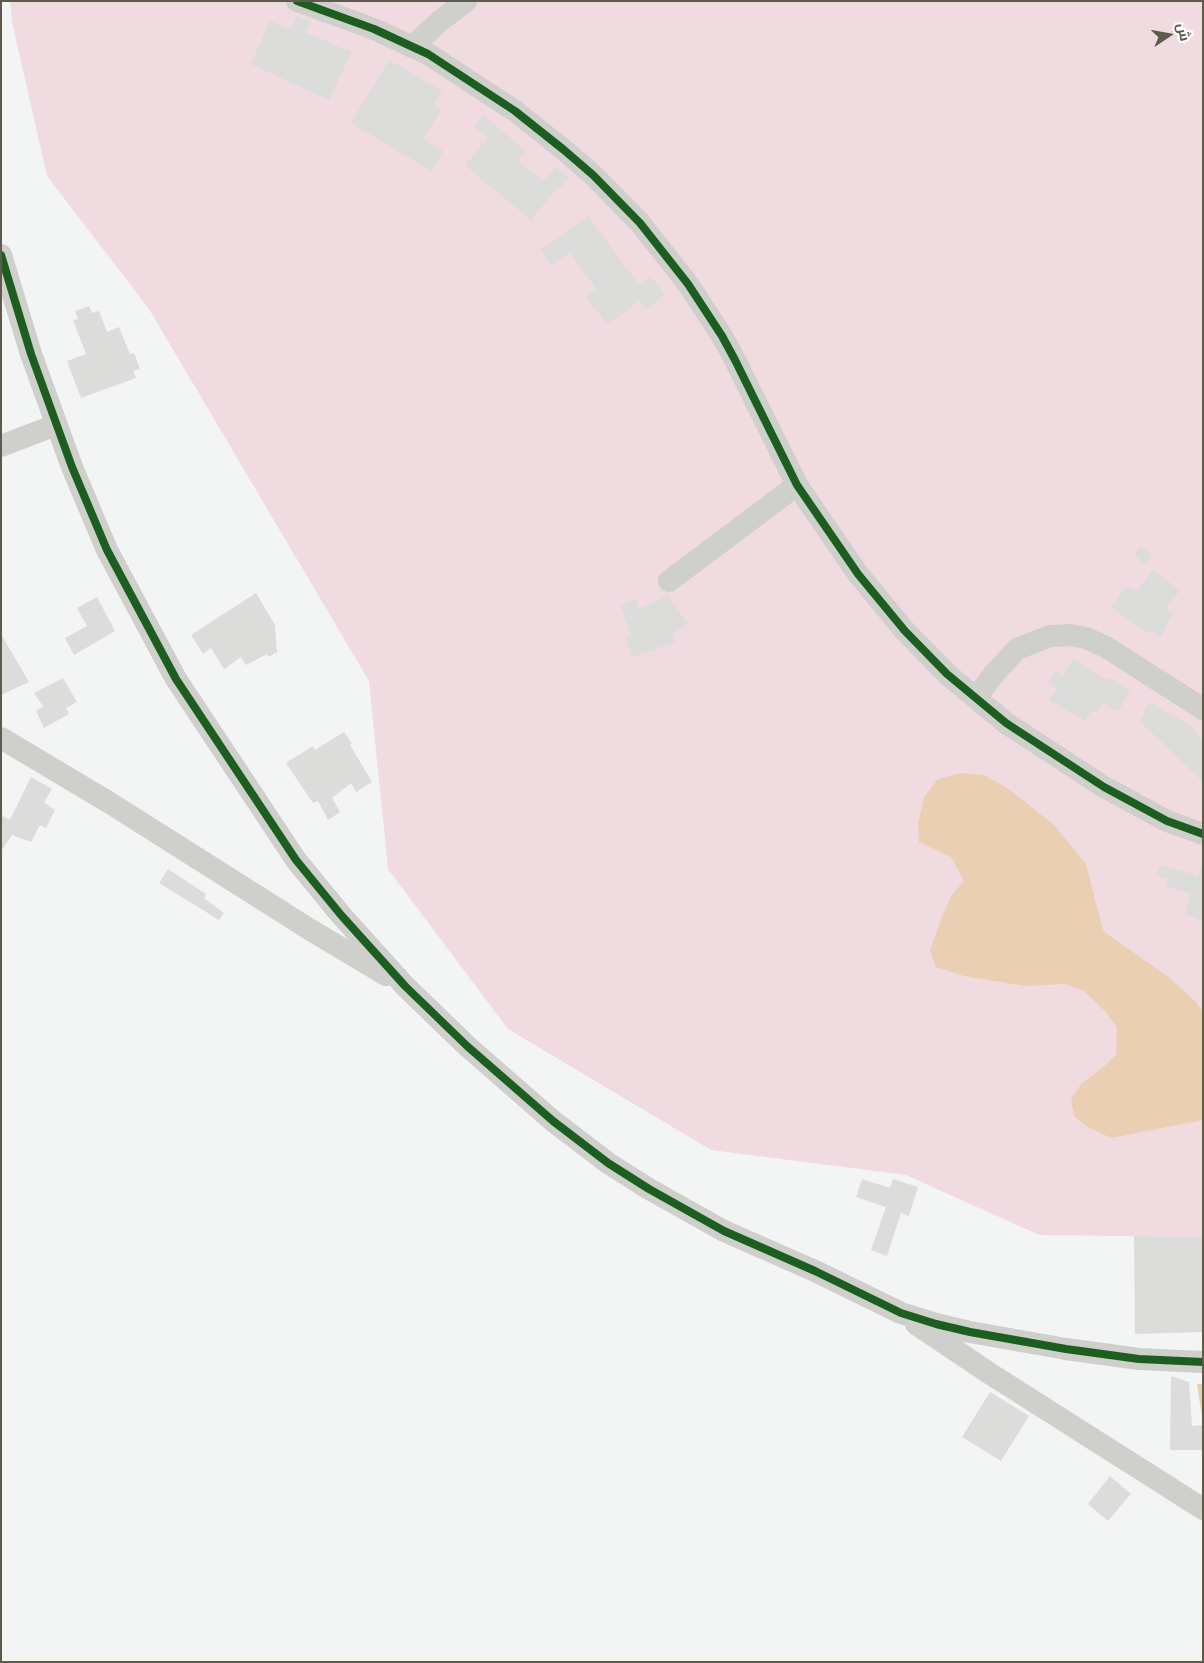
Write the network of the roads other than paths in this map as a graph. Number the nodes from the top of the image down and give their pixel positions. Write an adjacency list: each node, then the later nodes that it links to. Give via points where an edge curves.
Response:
1 (297, 1): 3 (street, via 367,26)
2 (466, 1): 3 (street)
3 (412, 47): 7 (street, via 460,74 539,129 594,176 640,223 688,284 722,336)
4 (1, 255): 5 (street)
5 (56, 425): 6 (street); 13 (street, via 107,550 176,679 296,860)
6 (1, 446)
7 (797, 485): 8 (street); 9 (street, via 882,604 927,654)
8 (669, 581)
9 (976, 698): 10 (street, via 1017,649 1050,636 1070,635 1106,647); 12 (street, via 1006,723 1104,787 1167,821)
10 (1203, 709)
11 (1, 738): 13 (street)
12 (1203, 834)
13 (405, 986): 14 (street, via 546,1115 624,1174 724,1230)
14 (901, 1313): 15 (street, via 970,1332 1066,1349 1139,1359); 16 (street)
15 (1203, 1362)
16 (1203, 1509)

